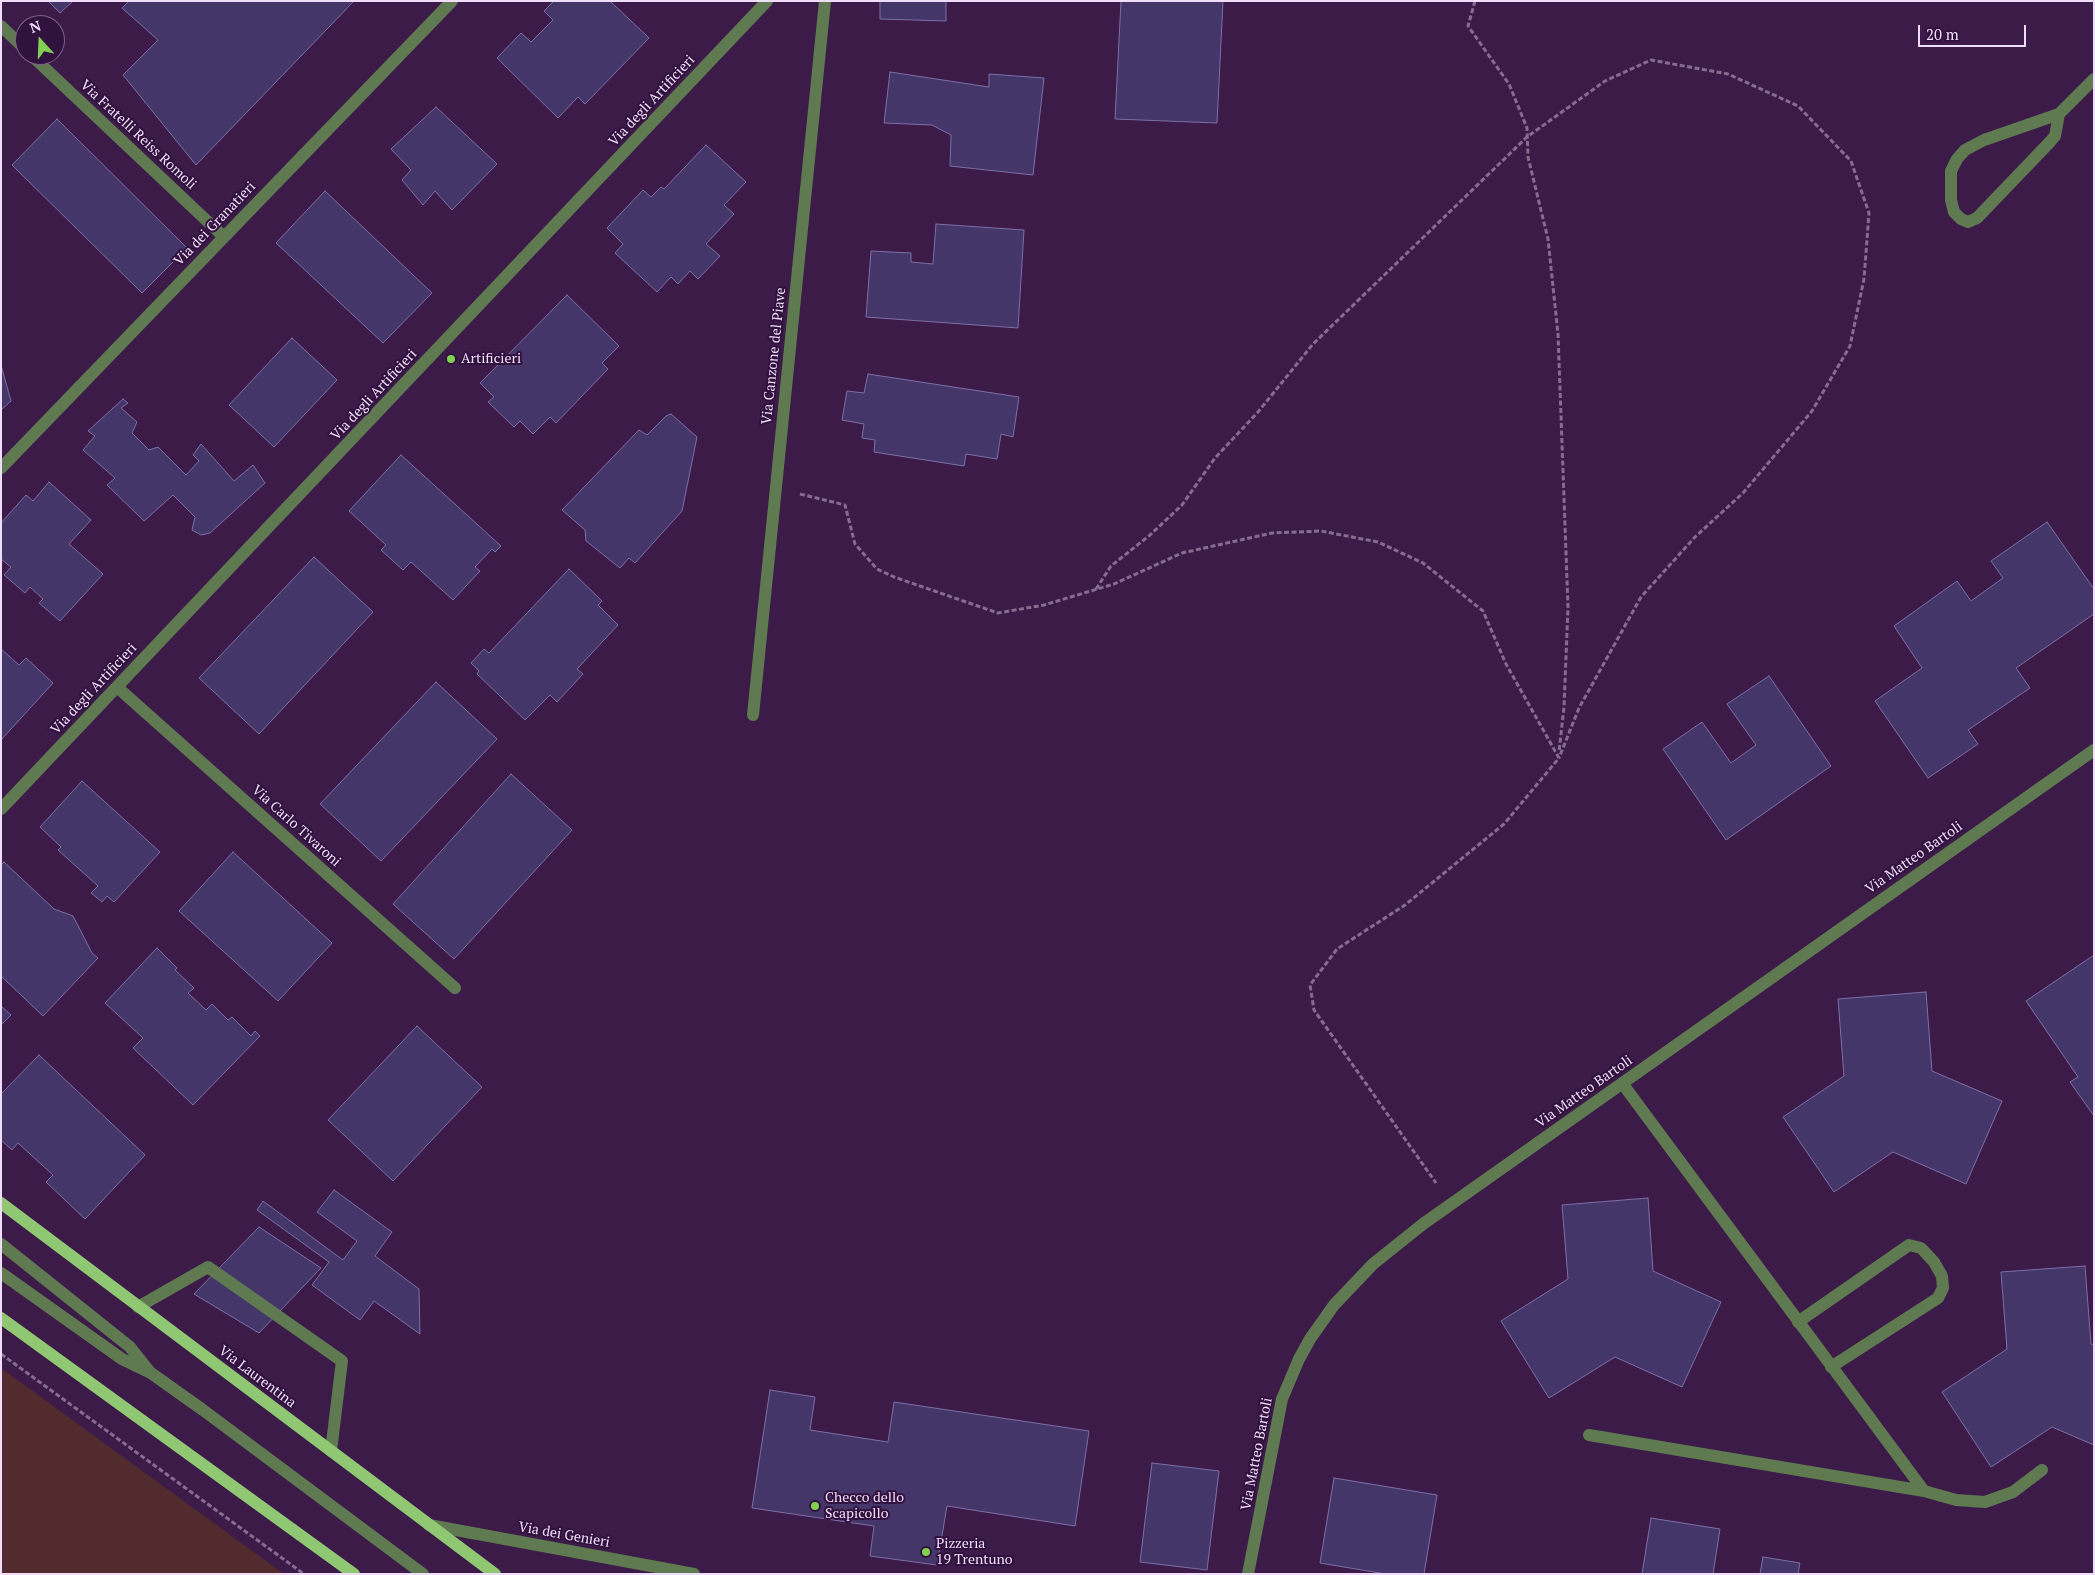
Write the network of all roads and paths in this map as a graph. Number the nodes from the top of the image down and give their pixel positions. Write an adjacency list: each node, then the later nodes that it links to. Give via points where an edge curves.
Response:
1 (452, 1): 11 (street, Via dei Granatieri)
2 (766, 1): 15 (street, Via degli Artificieri)
3 (825, 1): 13 (street, Via Canzone del Piave)
4 (1475, 1): 10 (path, via 1468,26 1509,84 1527,128)
5 (1, 26): 6 (street)
6 (15, 39)
7 (42, 65): 11 (street, Via Fratelli Reiss Romoli)
8 (2094, 79): 9 (street)
9 (2059, 114): 9 (street, via 1964,150 1951,172 1954,212 1968,222 1977,218 2055,136)
10 (1527, 137): 14 (path, via 1313,344 1258,412 1215,458 1182,505 1111,566); 18 (path, via 1528,157 1548,239 1558,334 1568,608); 18 (path, via 1605,82 1651,60 1728,74 1798,106 1851,161 1870,213 1864,279 1850,346 1812,411 1743,493 1695,537 1641,597 1579,708)
11 (223, 236): 12 (street, Via dei Granatieri)
12 (1, 468)
13 (776, 488): 14 (path, via 845,505 855,544 877,569 998,614 1044,605); 16 (street, Via Canzone del Piave)
14 (1096, 589): 18 (path, via 1182,553 1272,533 1321,531 1378,542 1424,563 1483,611 1506,664)
15 (117, 687): 19 (street, Via degli Artificieri); 20 (street, Via Carlo Tivaroni)
16 (752, 715)
17 (2094, 750): 21 (street, Via Matteo Bartoli)
18 (1559, 758): 23 (path, via 1504,824 1405,905 1337,949 1310,985 1314,1010)
19 (1, 809)
20 (455, 988)
21 (1622, 1083): 23 (street, Via Matteo Bartoli); 28 (street)
22 (1, 1203): 26 (main road, Via Laurentina)
23 (1450, 1204): 42 (street, Via Matteo Bartoli, via 1397,1243 1356,1280 1326,1316 1299,1358 1282,1399)
24 (1, 1244): 31 (street, via 130,1347)
25 (1, 1273): 31 (street, via 122,1359)
26 (138, 1307): 33 (main road, Via Laurentina); 33 (street, via 208,1267 342,1361)
27 (1, 1318): 38 (main road)
28 (1798, 1322): 30 (street); 30 (street, via 1909,1245 1921,1248 1934,1262 1942,1276 1943,1288 1938,1298)
29 (1, 1354): 37 (path)
30 (1831, 1366): 35 (street)
31 (151, 1373): 39 (street)
32 (1589, 1435): 35 (street)
33 (331, 1451): 36 (main road, Via Laurentina)
34 (2042, 1470): 35 (street, via 2013,1492 1985,1502 1956,1500)
35 (1924, 1492)
36 (429, 1525): 40 (main road, Via Laurentina); 41 (street, Via dei Genieri)
37 (304, 1574)
38 (354, 1574)
39 (423, 1574)
40 (495, 1574)
41 (694, 1574)
42 (1248, 1574)

